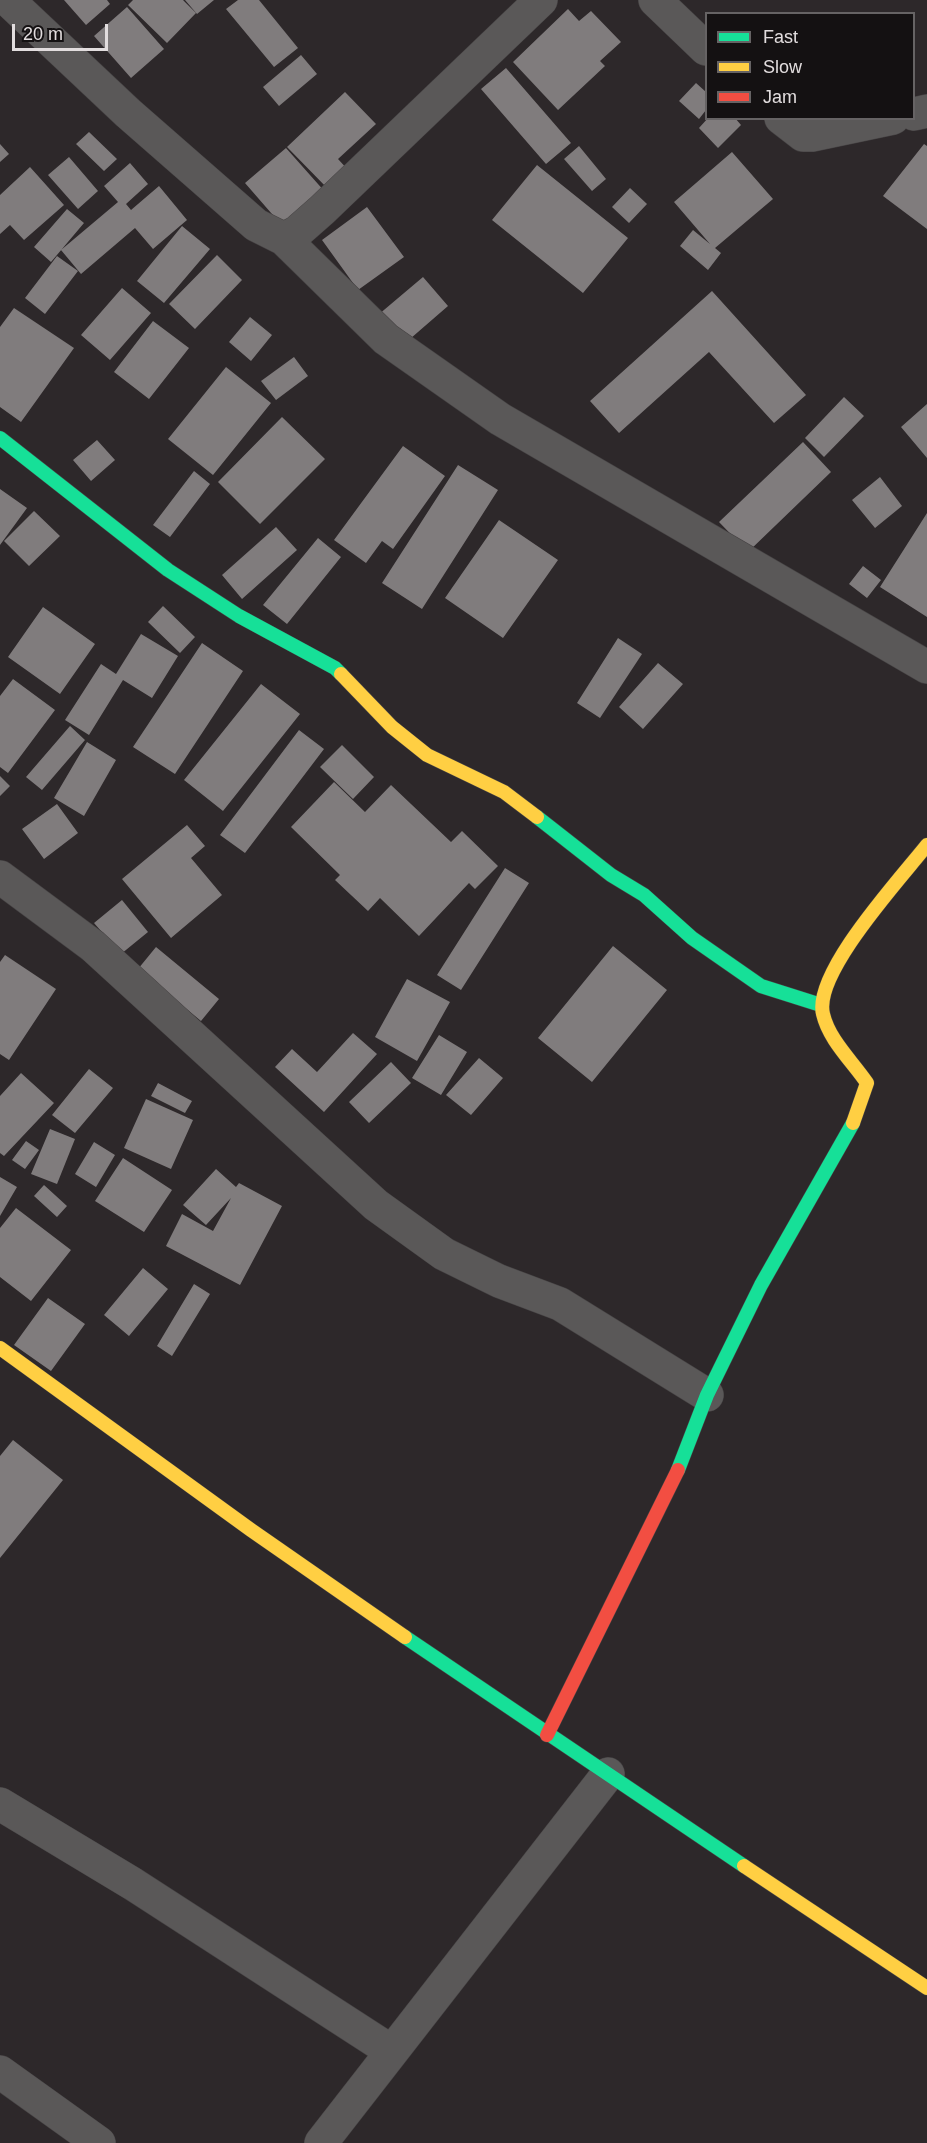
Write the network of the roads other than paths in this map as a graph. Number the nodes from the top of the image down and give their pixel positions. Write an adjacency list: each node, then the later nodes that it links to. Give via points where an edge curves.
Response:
1 (8, 0): 7 (street, via 255,225)
2 (541, 0): 7 (street, via 322,210)
3 (655, 0): 4 (street)
4 (705, 48)
5 (783, 120): 6 (street, via 803,135 812,135)
6 (883, 120)
7 (284, 239): 9 (street, via 386,339 500,419)
8 (0, 438): 12 (street, via 168,570 239,616 335,668 392,727 427,755 504,792 611,875 644,895 728,964 761,986)
9 (927, 667)
10 (927, 845): 12 (street, via 832,969)
11 (0, 877): 14 (street, via 93,946 386,1212 444,1254 499,1281 560,1304)
12 (821, 1005): 14 (street, via 831,1035 867,1083 866,1095 761,1285)
13 (0, 1348): 15 (street, via 251,1530)
14 (707, 1395): 15 (street, via 686,1454)
15 (547, 1735): 16 (street)
16 (608, 1774): 18 (street); 19 (street)
17 (0, 1804): 19 (street)
18 (927, 1988)
19 (391, 2051): 22 (street)
20 (0, 2072): 21 (street)
21 (99, 2143)
22 (321, 2143)

